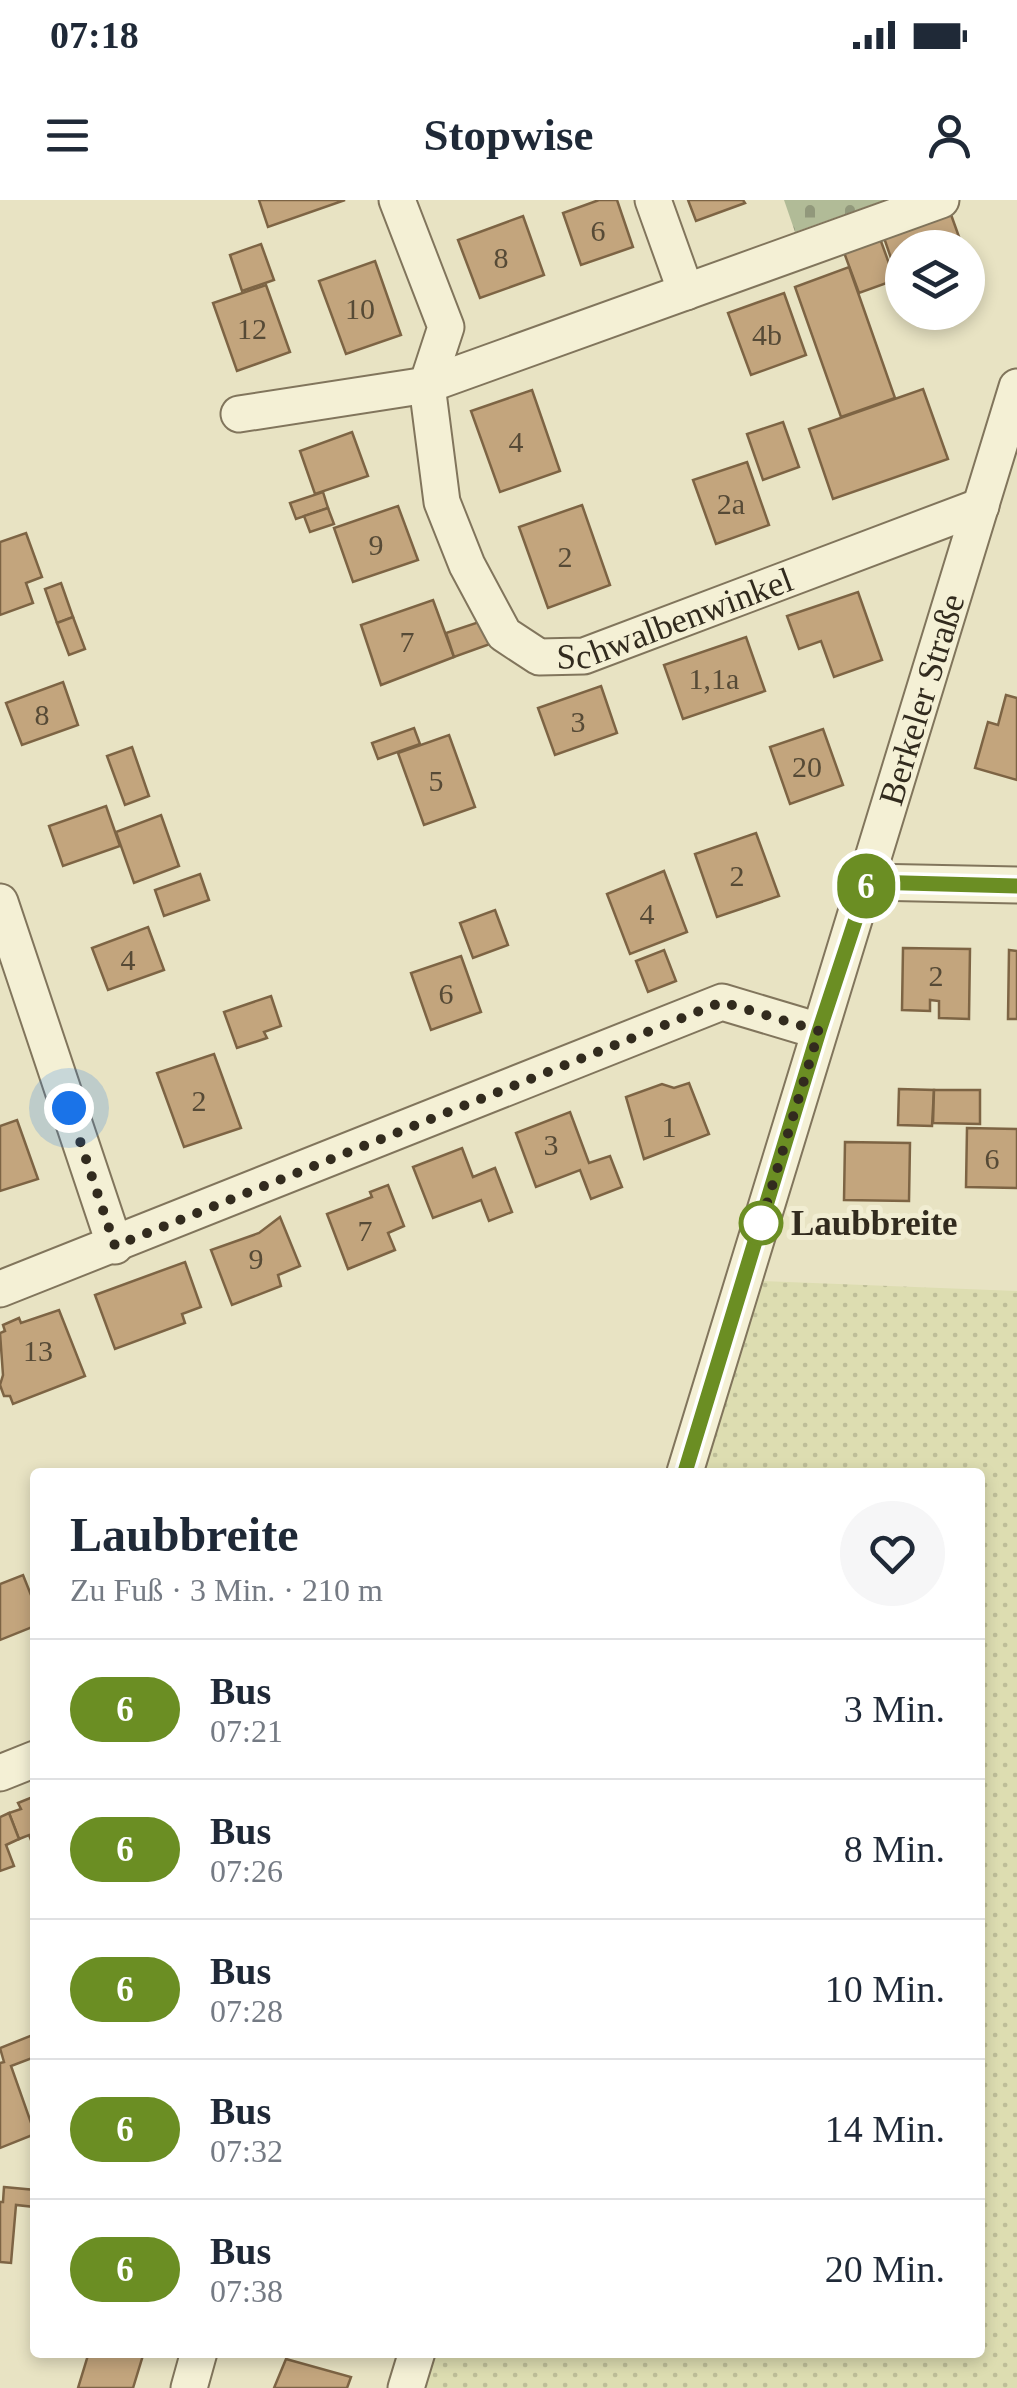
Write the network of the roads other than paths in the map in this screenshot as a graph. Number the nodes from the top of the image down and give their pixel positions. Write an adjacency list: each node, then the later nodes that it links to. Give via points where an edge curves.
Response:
1 (397, 200): 5 (street, via 446,327)
2 (652, 200): 4 (street)
3 (941, 200): 4 (street)
4 (686, 292): 5 (street)
5 (427, 385): 7 (street); 8 (street, Schwalbenwinkel, via 442,502 461,550 504,634 540,657 584,656)
6 (1017, 387): 8 (street, Berkeler Straße)
7 (238, 414)
8 (981, 506): 9 (street, Berkeler Straße)
9 (868, 882): 10 (street); 12 (street, Berkeler Straße)
10 (1017, 886)
11 (0, 902): 13 (street)
12 (819, 1031): 13 (street, via 722,1002); 15 (street, Berkeler Straße)
13 (115, 1246): 14 (street)
14 (0, 1289)
15 (686, 1468)
16 (30, 1761): 17 (street)
17 (0, 1773)
18 (197, 2358): 20 (street)
19 (415, 2358): 21 (street)
20 (189, 2388)
21 (406, 2388)

